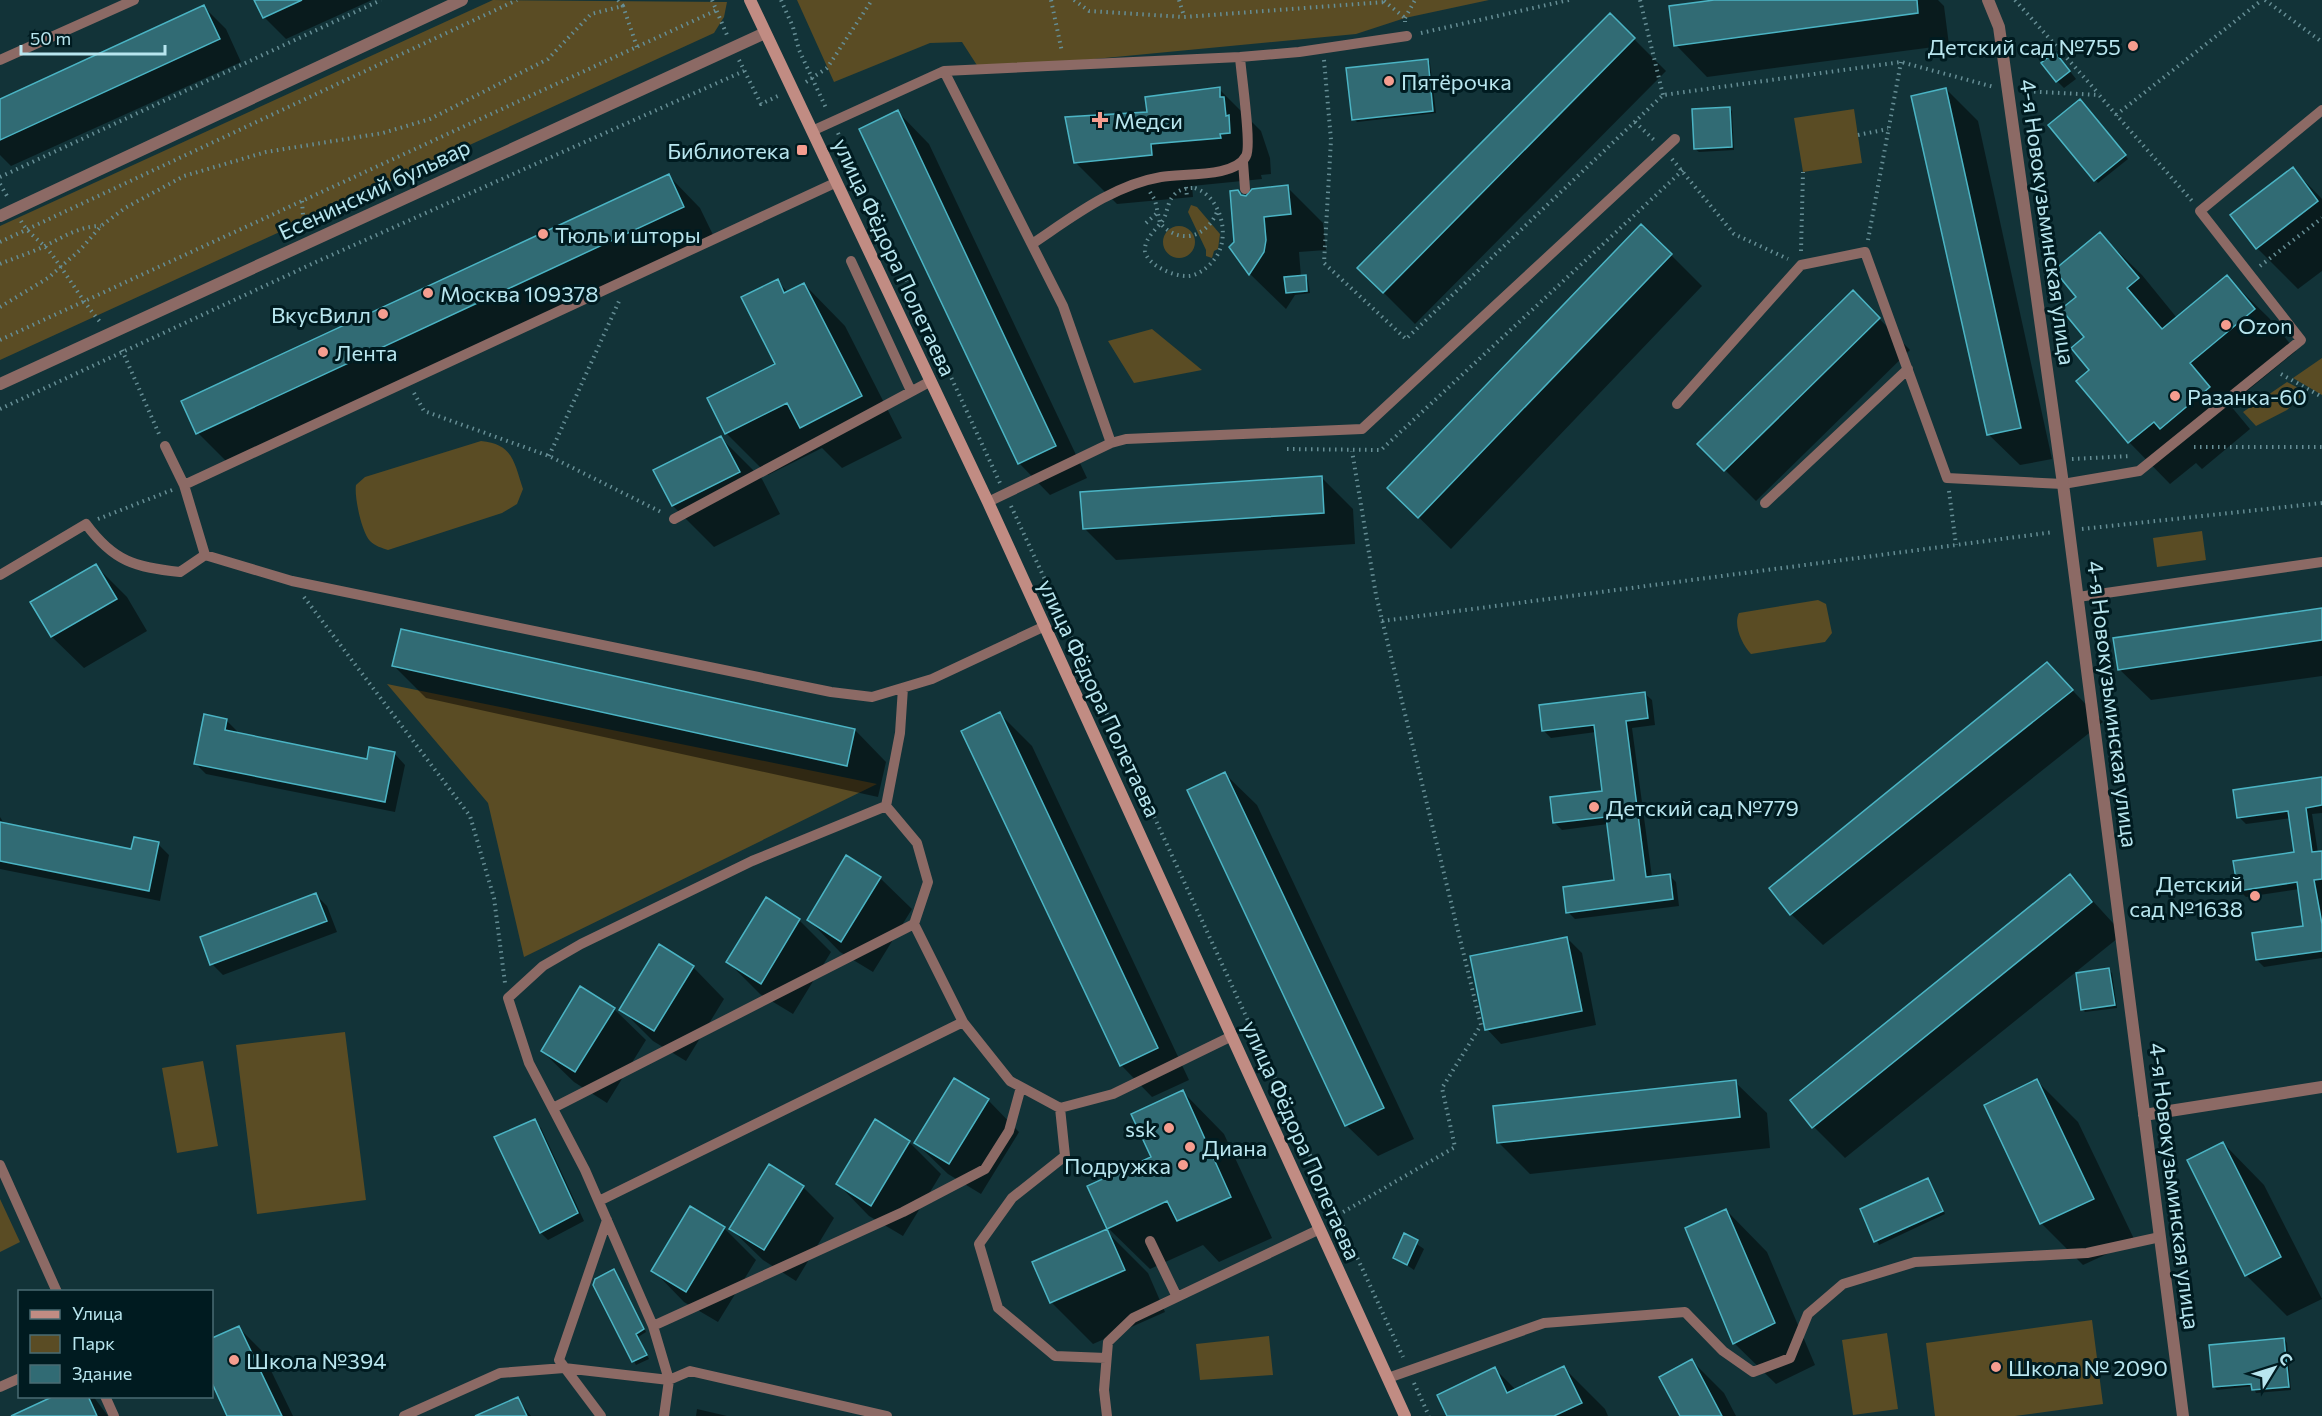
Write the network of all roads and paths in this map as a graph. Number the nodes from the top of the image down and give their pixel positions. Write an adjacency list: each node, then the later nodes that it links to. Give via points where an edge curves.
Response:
1 (134, 0): 31 (lane)
2 (381, 0): 52 (path)
3 (462, 0): 59 (street)
4 (517, 0): 64 (path)
5 (618, 0): 20 (path)
6 (712, 0): 21 (path)
7 (750, 0): 24 (main road, улица Фёдора Полетаева)
8 (782, 0): 36 (path)
9 (872, 0): 36 (path, via 827,68)
10 (1051, 0): 32 (path)
11 (1074, 0): 22 (path, via 1089,11)
12 (1179, 0): 22 (path)
13 (1415, 0): 23 (path)
14 (1569, 0): 25 (path)
15 (1640, 0): 39 (path)
16 (1988, 0): 38 (street, 4-я Новокузьминская улица, via 1999,27)
17 (2015, 0): 40 (path)
18 (2263, 0): 26 (path); 42 (path)
19 (1384, 1): 22 (path); 23 (path)
20 (623, 6): 27 (path); 63 (path, via 591,14 548,59 430,119 383,133 266,152 184,176 125,208)
21 (717, 10): 27 (path); 28 (path)
22 (1184, 16)
23 (1404, 18): 25 (path)
24 (765, 33): 28 (street, Есенинский бульвар); 37 (main road, улица Фёдора Полетаева)
25 (1407, 36): 29 (lane)
26 (2322, 42)
27 (637, 47): 75 (path)
28 (732, 47): 34 (path); 77 (street, Есенинский бульвар)
29 (1323, 48): 30 (lane); 44 (path, via 1331,140 1324,263 1406,339)
30 (1240, 57): 35 (lane); 50 (lane, via 1248,151)
31 (0, 60)
32 (1064, 62)
33 (1901, 62): 38 (path); 39 (path); 45 (path)
34 (744, 71): 37 (path, via 761,104); 79 (path)
35 (944, 71): 43 (lane); 66 (lane)
36 (813, 79): 37 (path); 43 (path)
37 (791, 89): 46 (main road, улица Фёдора Полетаева)
38 (2008, 90): 40 (path); 96 (street, 4-я Новокузьминская улица)
39 (1663, 95): 44 (path)
40 (2099, 95): 42 (path)
41 (2322, 110): 56 (lane)
42 (2116, 116): 56 (path)
43 (832, 121): 46 (lane); 100 (path)
44 (1635, 122): 49 (path)
45 (1888, 129): 47 (path); 68 (path)
46 (812, 131): 53 (main road, улица Фёдора Полетаева)
47 (1858, 135)
48 (1675, 139): 49 (lane)
49 (1663, 150): 71 (path, via 1734,234); 89 (lane, via 1362,429 1126,439)
50 (1243, 162): 54 (lane, via 1228,170); 55 (lane)
51 (1803, 172): 71 (path)
52 (0, 177)
53 (837, 182): 74 (lane); 83 (main road, улица Фёдора Полетаева)
54 (1139, 183): 58 (path, via 1155,200); 66 (lane, via 1089,206)
55 (1245, 189)
56 (2200, 211): 73 (lane)
57 (1217, 212): 62 (path, via 1205,230 1188,237 1173,234); 62 (path, via 1205,193 1187,188 1171,198); 62 (path, via 1223,232 1222,247 1209,265 1189,276 1166,270 1146,255 1147,241)
58 (1156, 214): 61 (path); 62 (path)
59 (0, 216)
60 (2322, 218): 73 (path)
61 (1146, 223)
62 (1160, 223)
63 (102, 226): 67 (path, via 90,226); 72 (path)
64 (26, 230): 65 (path); 67 (path)
65 (0, 243)
66 (1032, 244): 89 (lane, via 1063,306)
67 (45, 245): 70 (path); 72 (path)
68 (1865, 252): 71 (lane); 81 (lane)
69 (851, 261): 85 (lane)
70 (0, 264)
71 (1801, 266): 87 (lane)
72 (62, 267): 75 (path); 76 (path)
73 (2250, 274): 80 (lane, via 2301,340)
74 (629, 278): 82 (lane); 95 (path)
75 (83, 302): 77 (path); 78 (path)
76 (0, 307)
77 (110, 333): 79 (path); 84 (street, Есенинский бульвар)
78 (0, 340)
79 (123, 351): 88 (path); 90 (path)
80 (2268, 367): 86 (path); 94 (lane)
81 (1908, 369): 97 (lane); 102 (lane)
82 (408, 381): 95 (path, via 424,411); 99 (lane)
83 (931, 381): 85 (lane); 101 (main road, улица Фёдора Полетаева)
84 (0, 384)
85 (911, 392): 104 (lane)
86 (2322, 397)
87 (1677, 404)
88 (0, 409)
89 (1111, 443): 100 (lane)
90 (165, 446): 99 (lane)
91 (2190, 447): 92 (path)
92 (2322, 447)
93 (1352, 451): 113 (path)
94 (2160, 454): 96 (path); 98 (lane, via 2139,471)
95 (549, 456): 104 (path)
96 (2060, 459): 98 (street, 4-я Новокузьминская улица)
97 (1947, 478): 98 (lane); 107 (path)
98 (2063, 484): 106 (street, 4-я Новокузьминская улица)
99 (184, 485): 105 (path); 108 (lane)
100 (1005, 495): 101 (lane); 128 (path)
101 (988, 502): 114 (main road, улица Фёдора Полетаева)
102 (1765, 503)
103 (2322, 503): 106 (path)
104 (674, 519)
105 (87, 524): 108 (lane, via 103,546 142,568 180,572); 110 (lane)
106 (2069, 530): 107 (path); 112 (street, 4-я Новокузьминская улица)
107 (1956, 545): 113 (path)
108 (205, 555): 111 (lane)
109 (2322, 562): 112 (lane)
110 (0, 575)
111 (292, 581): 115 (lane, via 831,692 872,697); 118 (path, via 470,816 494,898)
112 (2078, 597): 125 (street, 4-я Новокузьминская улица)
113 (1382, 621): 128 (path, via 1481,1025 1442,1088 1455,1147)
114 (1045, 626): 115 (lane, via 932,679); 120 (main road, улица Фёдора Полетаева)
115 (903, 688): 116 (lane, via 900,734)
116 (886, 806): 117 (lane, via 917,843 928,882); 118 (lane, via 752,861 581,944 543,966)
117 (914, 924): 119 (lane); 123 (lane)
118 (508, 998): 123 (lane, via 529,1063)
119 (963, 1022): 121 (lane, via 1010,1081); 127 (lane)
120 (1232, 1036): 124 (lane, via 1113,1094); 130 (main road, улица Фёдора Полетаева)
121 (1021, 1087): 124 (lane); 135 (lane, via 1010,1131 986,1169)
122 (2322, 1087): 125 (street)
123 (553, 1108): 127 (lane)
124 (1060, 1108): 136 (lane, via 1065,1156 1012,1198 979,1244 998,1308 1055,1356)
125 (2144, 1114): 131 (street, 4-я Новокузьминская улица)
126 (0, 1165): 133 (lane)
127 (599, 1201): 129 (lane)
128 (1338, 1215): 138 (path)
129 (607, 1220): 135 (lane); 137 (lane, via 559,1360)
130 (1320, 1229): 134 (lane); 139 (main road, улица Фёдора Полетаева)
131 (2160, 1237): 138 (lane, via 2087,1252 1915,1262 1842,1284 1808,1314 1790,1358 1753,1372 1723,1351 1685,1312 1544,1323); 152 (street, 4-я Новокузьминская улица)
132 (1150, 1241): 134 (lane)
133 (56, 1290)
134 (1177, 1297): 136 (lane, via 1133,1318 1108,1342)
135 (653, 1326): 141 (lane)
136 (1107, 1358): 149 (lane)
137 (564, 1368): 141 (lane); 145 (lane, via 500,1373); 146 (lane)
138 (1409, 1371): 139 (lane); 151 (path)
139 (1388, 1378): 150 (main road, улица Фёдора Полетаева)
140 (18, 1379): 142 (lane)
141 (669, 1380): 147 (lane); 148 (lane, via 690,1371)
142 (0, 1387)
143 (106, 1398): 144 (lane)
144 (114, 1416)
145 (404, 1416)
146 (601, 1416)
147 (664, 1416)
148 (887, 1416)
149 (1107, 1416)
150 (1405, 1416)
151 (1429, 1416)
152 (2183, 1416)

